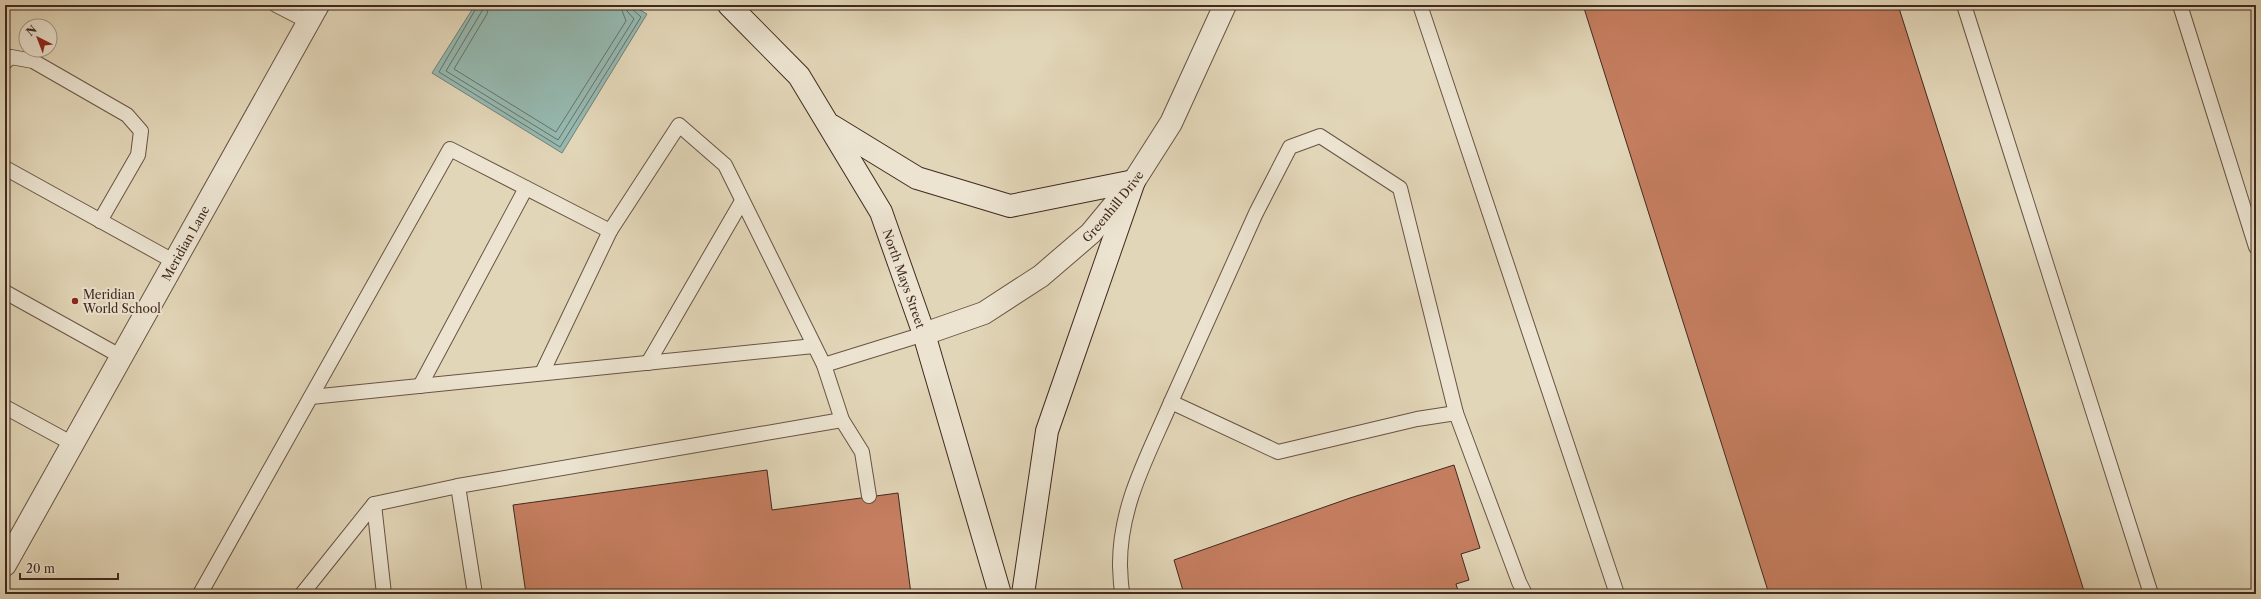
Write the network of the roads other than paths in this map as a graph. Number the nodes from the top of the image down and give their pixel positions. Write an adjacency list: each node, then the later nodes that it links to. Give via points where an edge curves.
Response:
1 (276, 5): 7 (lane)
2 (729, 5): 9 (main road, North Mays Street, via 799,76)
3 (1225, 5): 11 (main road, Greenhill Drive, via 1171,123)
4 (1420, 5): 44 (lane)
5 (1964, 5): 45 (lane)
6 (2180, 5): 16 (lane)
7 (313, 13): 17 (main road, Meridian Lane)
8 (5, 62): 14 (lane, via 11,57 33,62 126,115 141,131 138,155)
9 (829, 125): 11 (main road, via 917,178 1010,206); 19 (main road, North Mays Street, via 881,212)
10 (5, 168): 14 (lane)
11 (1134, 181): 19 (main road, Greenhill Drive, via 1091,233 1042,276 984,313); 41 (main road, via 1047,431)
12 (526, 188): 15 (lane); 25 (lane); 26 (lane, via 450,149)
13 (742, 201): 15 (lane, via 725,165 679,125); 20 (lane); 22 (lane)
14 (100, 221): 17 (lane)
15 (610, 231): 24 (lane)
16 (2256, 247)
17 (175, 262): 21 (main road, Meridian Lane)
18 (5, 292): 21 (lane)
19 (924, 334): 23 (lane); 40 (main road, North Mays Street)
20 (814, 346): 22 (lane); 23 (lane)
21 (122, 357): 31 (main road, Meridian Lane)
22 (648, 363): 24 (lane)
23 (824, 366): 30 (lane)
24 (542, 373): 25 (lane)
25 (420, 386): 26 (lane)
26 (311, 397): 36 (lane)
27 (1171, 402): 29 (lane, via 1278,452 1417,419); 29 (lane, via 1256,213 1290,147 1320,136 1400,188); 42 (lane, via 1155,441 1146,455 1127,505 1120,549)
28 (5, 407): 31 (lane)
29 (1456, 413): 43 (lane, via 1519,582)
30 (842, 420): 32 (lane); 33 (lane, via 862,452)
31 (72, 444): 35 (main road, Meridian Lane)
32 (458, 486): 34 (lane); 39 (lane)
33 (869, 496)
34 (374, 504): 37 (lane); 38 (lane)
35 (5, 565)
36 (200, 594)
37 (302, 594)
38 (384, 594)
39 (475, 594)
40 (1000, 594)
41 (1023, 594)
42 (1122, 594)
43 (1526, 594)
44 (1617, 594)
45 (2150, 594)

